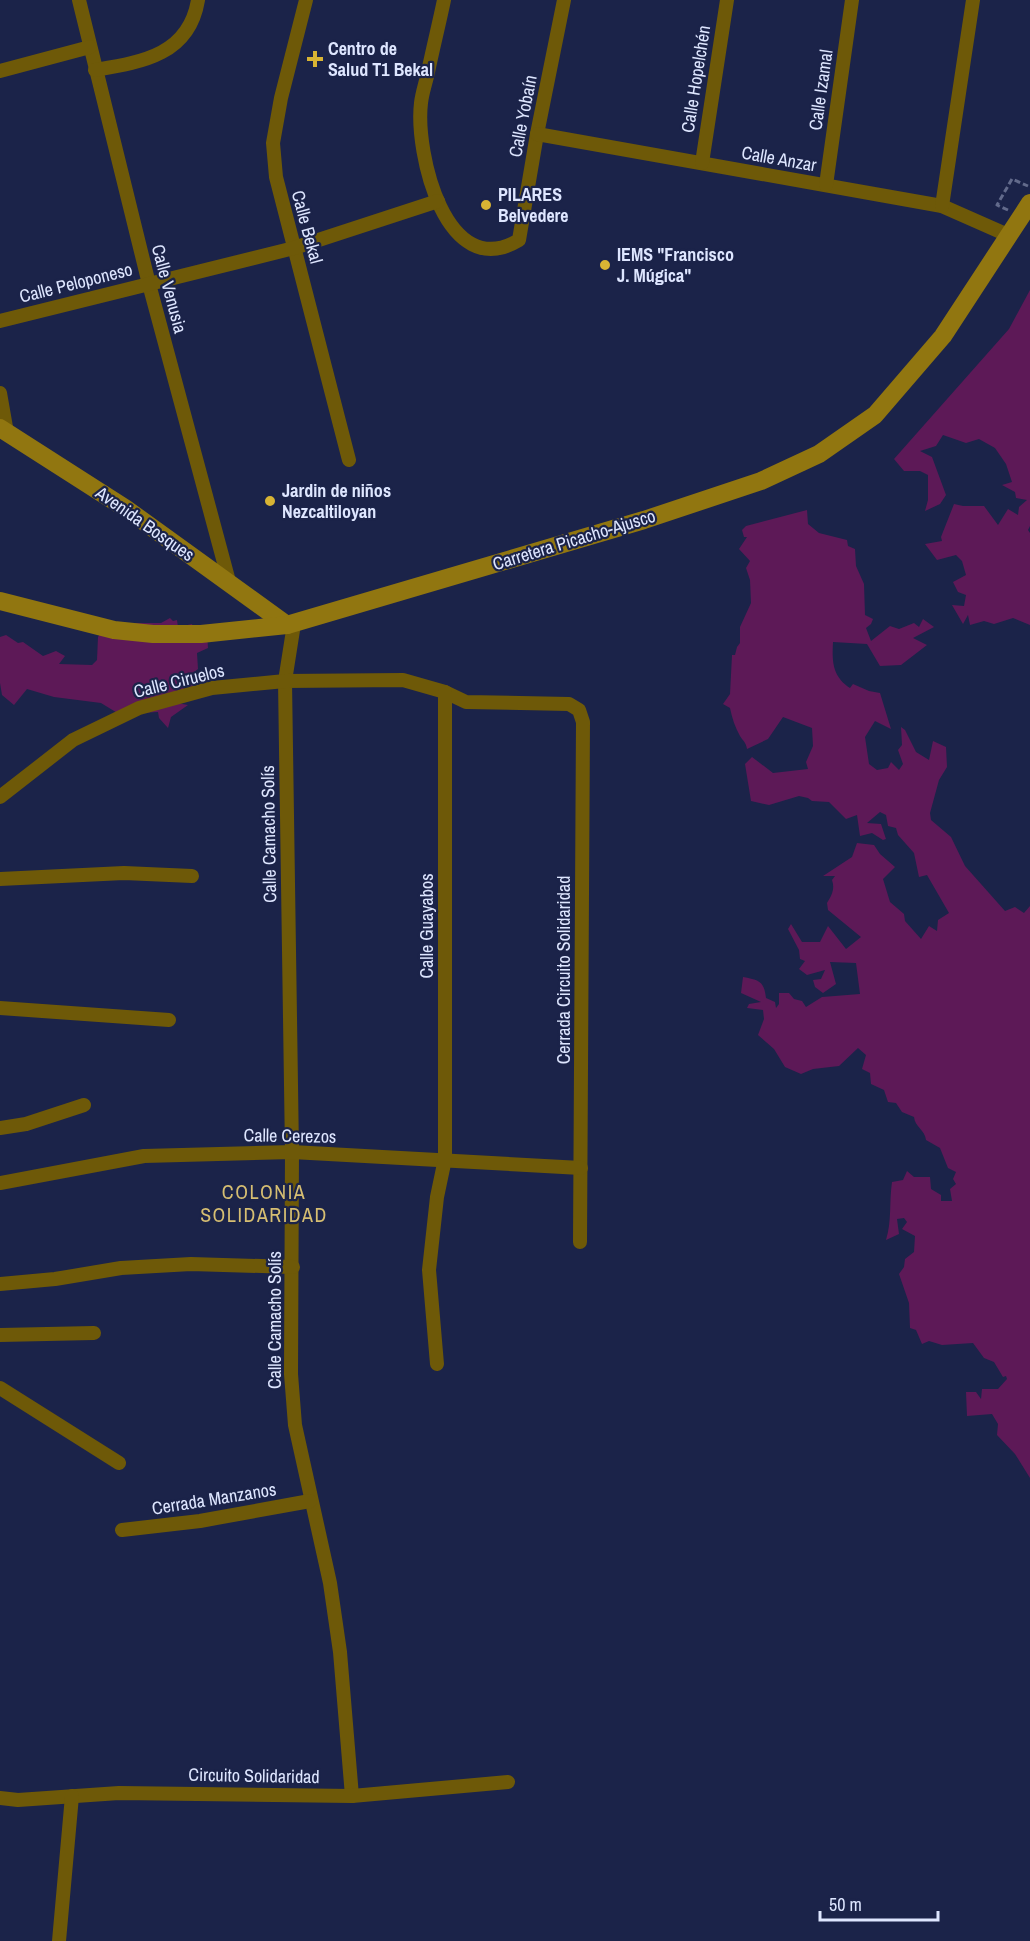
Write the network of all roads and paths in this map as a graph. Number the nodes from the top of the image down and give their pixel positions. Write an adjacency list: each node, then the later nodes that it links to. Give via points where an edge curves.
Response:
1 (79, 0): 9 (street, Calle Venusia)
2 (198, 0): 10 (street, via 187,31 171,48 132,64)
3 (306, 0): 21 (street, Calle Bekal, via 273,143 276,177)
4 (444, 0): 16 (street, Calle Yobaín, via 421,104 422,142)
5 (564, 0): 12 (street, Calle Yobaín)
6 (727, 0): 13 (street, Calle Hopelchén)
7 (852, 0): 14 (street, Calle Izamal)
8 (973, 0): 19 (street)
9 (90, 47): 10 (street, Calle Venusia); 11 (street)
10 (95, 70): 22 (street, Calle Venusia)
11 (0, 71)
12 (537, 134): 13 (street, Calle Anzar); 16 (street, Calle Yobaín, via 519,240 505,249 472,245 452,228)
13 (702, 163): 14 (street, Calle Anzar)
14 (826, 185): 19 (street, Calle Anzar)
15 (1030, 187): 18 (path, via 1012,179)
16 (438, 201): 21 (street, Calle Peloponeso)
17 (1030, 203): 20 (main road, Carretera Picacho-Ajusco)
18 (998, 205)
19 (942, 206): 20 (street, Calle Anzar)
20 (1010, 236): 29 (main road, Carretera Picacho-Ajusco, via 943,336 875,415 819,454 761,481 644,520)
21 (294, 248): 22 (street, Calle Peloponeso); 26 (street, Calle Bekal)
22 (149, 284): 23 (street, Calle Peloponeso); 27 (street, Calle Venusia)
23 (0, 321)
24 (0, 393): 25 (street)
25 (4, 430): 27 (main road, Avenida Bosques, via 125,508)
26 (349, 460)
27 (230, 585): 29 (main road, Avenida Bosques)
28 (0, 601): 29 (main road, Carretera Picacho-Ajusco, via 114,630 153,634 201,634)
29 (290, 624): 30 (street, Calle Camacho Solís)
30 (285, 681): 31 (street, Calle Ciruelos, via 403,680); 33 (street, Calle Ciruelos, via 212,688 139,708 73,740); 40 (street, Calle Camacho Solís)
31 (445, 692): 32 (street, Calle Ciruelos, via 466,702); 41 (street, Calle Guayabos)
32 (569, 704): 42 (street, Cerrada Circuito Solidaridad, via 579,710 583,722)
33 (0, 797)
34 (192, 876): 35 (street, via 124,873)
35 (0, 879)
36 (0, 1008): 37 (street)
37 (169, 1020)
38 (84, 1105): 39 (street, via 26,1124)
39 (0, 1128)
40 (292, 1152): 41 (street, Calle Cerezos); 43 (street, Calle Cerezos, via 144,1156); 45 (street, Calle Camacho Solís)
41 (445, 1159): 42 (street, Calle Cerezos); 49 (street, Calle Guayabos, via 429,1270)
42 (581, 1168): 44 (street, Cerrada Circuito Solidaridad)
43 (0, 1183)
44 (580, 1242)
45 (292, 1267): 46 (street, via 191,1264 121,1268); 52 (street, Calle Camacho Solís, via 290,1341 295,1425)
46 (0, 1284)
47 (94, 1333): 48 (street)
48 (0, 1335)
49 (437, 1364)
50 (0, 1388): 51 (street)
51 (119, 1463)
52 (310, 1501): 53 (street, Cerrada Manzanos); 56 (street, Calle Camacho Solís, via 330,1583 340,1652)
53 (122, 1530)
54 (508, 1782): 56 (street, Circuito Solidaridad)
55 (72, 1796): 56 (street, Circuito Solidaridad, via 119,1792); 57 (street, Circuito Solidaridad); 58 (street)
56 (352, 1796)
57 (0, 1798)
58 (58, 1941)

